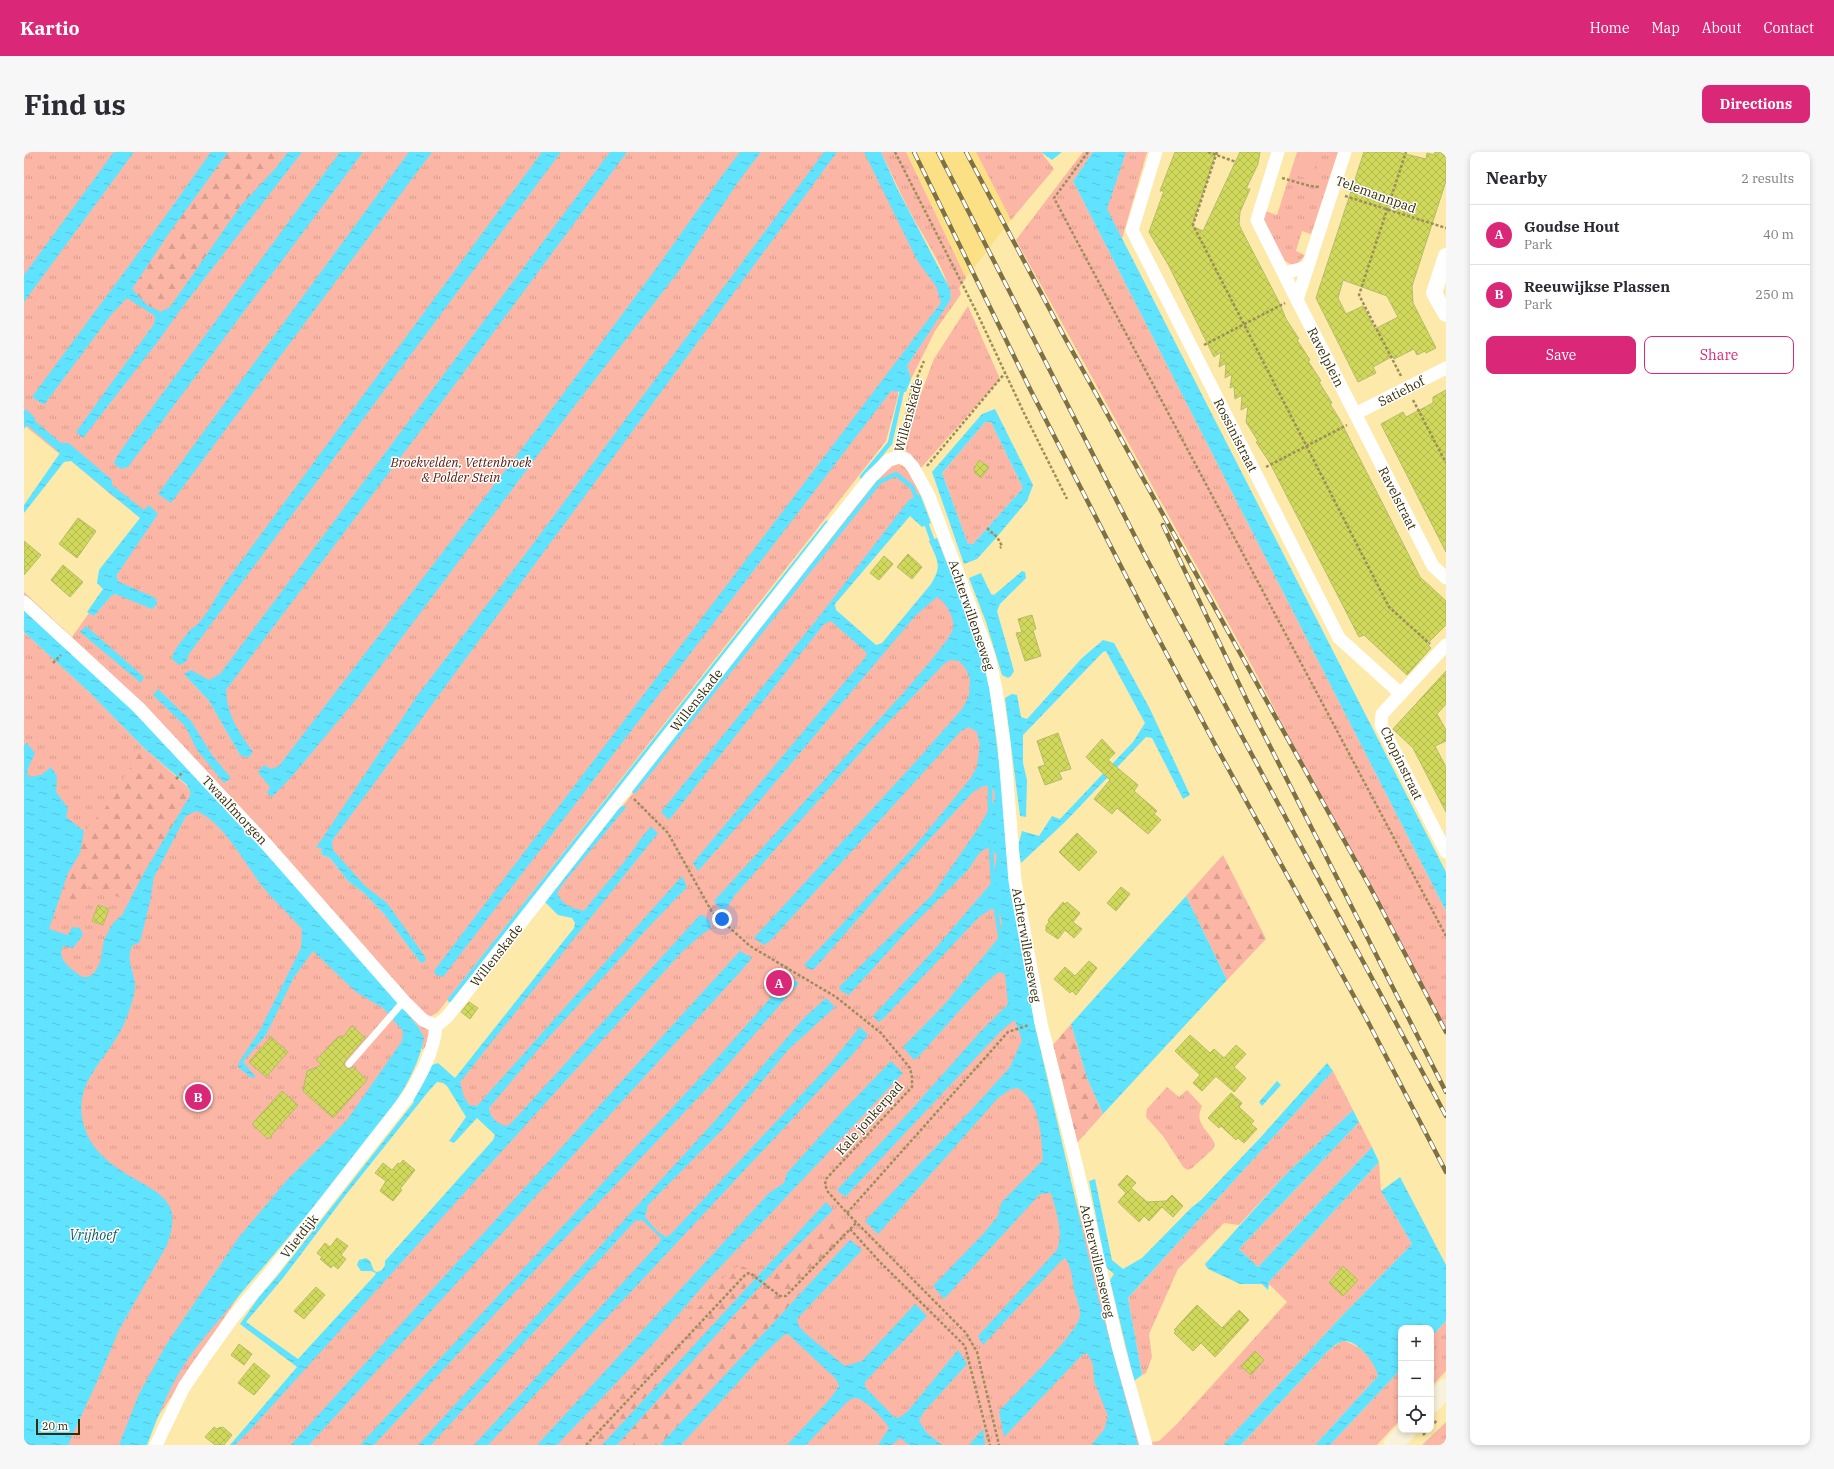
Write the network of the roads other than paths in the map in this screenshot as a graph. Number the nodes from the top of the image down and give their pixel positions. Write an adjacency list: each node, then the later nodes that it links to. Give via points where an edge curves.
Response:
1 (1156, 152): 15 (street, Rossinistraat, via 1132,230 1340,638)
2 (1278, 152): 6 (street, Ravelplein, via 1257,220)
3 (1345, 152): 5 (street)
4 (1446, 256): 8 (street, via 1434,293)
5 (1308, 267): 6 (street); 7 (street)
6 (1284, 273): 7 (street, Ravelplein)
7 (1297, 299): 10 (street, Ravelplein)
8 (1446, 314)
9 (1446, 368): 10 (street, Satiehof)
10 (1357, 417): 12 (street, Ravelstraat, via 1433,566)
11 (898, 457): 18 (street, Willenskade, via 889,460 870,478 447,1017); 24 (street, Achterwillenseweg, via 906,459 929,496 989,656 1004,743 1015,881 1041,1023 1118,1346)
12 (1446, 578)
13 (24, 602): 17 (street, Twaalfmorgen, via 139,708 267,845)
14 (1444, 649): 15 (street, Chopinstraat)
15 (1401, 694): 16 (street, Chopinstraat, via 1382,714 1381,724)
16 (1446, 852)
17 (403, 1003): 18 (street, Twaalfmorgen, via 423,1020); 19 (lane)
18 (436, 1026): 23 (street, Vlietdijk, via 426,1066 409,1095 234,1316 184,1386)
19 (349, 1064)
20 (1446, 1388): 21 (main road)
21 (1434, 1401)
22 (1404, 1433): 25 (main road)
23 (156, 1445)
24 (1146, 1445)
25 (1393, 1445)

